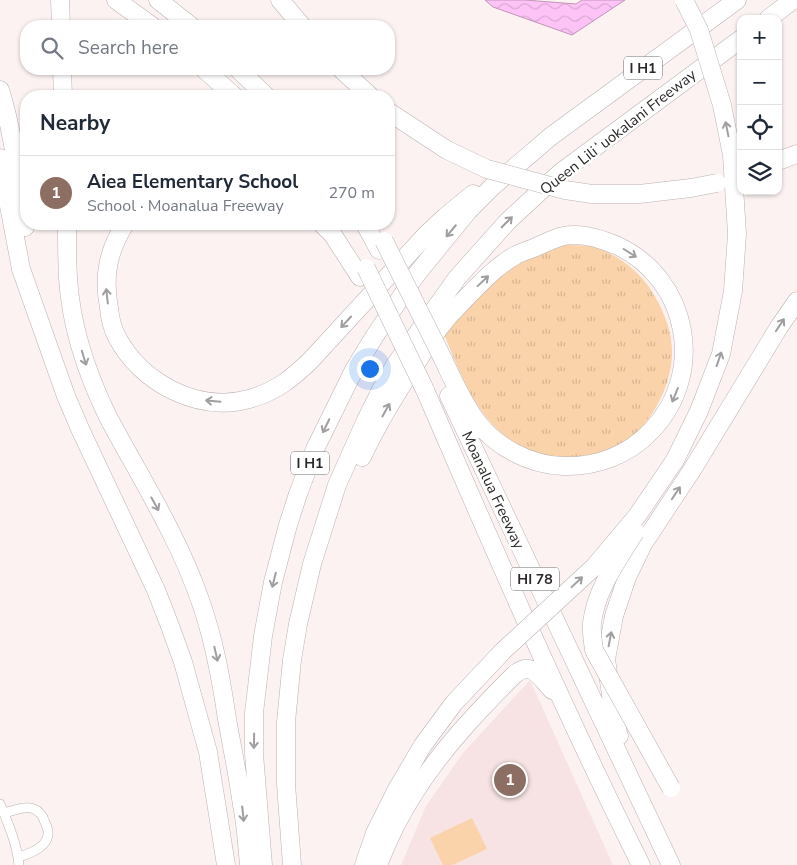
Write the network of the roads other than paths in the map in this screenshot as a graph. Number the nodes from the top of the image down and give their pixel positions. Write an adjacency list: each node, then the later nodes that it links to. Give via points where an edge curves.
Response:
1 (60, 0): 9 (highway)
2 (116, 0): 10 (highway)
3 (158, 0): 11 (highway)
4 (280, 0): 12 (highway)
5 (684, 0): 42 (highway, one-way to 5, bridge, via 721,354 732,291 737,234 732,155 722,106 699,30)
6 (737, 0): 24 (highway, I H1)
7 (791, 2): 8 (highway)
8 (773, 15)
9 (61, 20)
10 (144, 20)
11 (183, 20)
12 (297, 20)
13 (737, 42): 43 (highway, Queen Liliʻuokalani Freeway / I H1, one-way to 13, via 337,485 366,420 395,365 456,278 508,221 560,173)
14 (62, 75): 19 (highway)
15 (211, 75): 20 (highway)
16 (244, 75): 21 (highway)
17 (347, 75): 22 (highway)
18 (0, 90): 29 (highway)
19 (63, 90)
20 (227, 90)
21 (260, 90)
22 (363, 90)
23 (395, 116): 28 (highway, bridge, via 446,150 480,166 566,190 592,194 639,194 691,188)
24 (550, 137): 32 (highway, one-way to 32, via 445,217 292,378 277,389 248,400 216,402 183,395 153,378 127,352 110,319 106,283 111,250); 53 (highway, I H1, one-way to 53, via 474,205 416,275 354,370 315,449 288,525 262,636 254,713 254,754)
25 (797, 154): 27 (highway)
26 (0, 158): 40 (highway, via 21,269)
27 (782, 160)
28 (737, 176)
29 (20, 197)
30 (25, 230): 40 (highway)
31 (67, 230): 52 (highway, one-way to 52, via 71,300 86,365 108,418 180,552 210,632 220,670 243,807)
32 (121, 230)
33 (329, 230): 38 (highway)
34 (342, 230): 38 (highway)
35 (369, 230): 37 (highway)
36 (375, 230): 37 (highway)
37 (381, 246): 41 (highway, bridge)
38 (363, 272): 44 (highway, Moanalua Freeway / HI 78)
39 (797, 301): 46 (highway, one-way to 39, via 614,717 606,659 614,616 642,544)
40 (54, 359): 51 (highway, via 81,431 174,635 208,752)
41 (439, 364): 43 (highway, one-way to 41, via 390,402 444,321 486,278 515,256 571,235 612,243 636,256 660,280 677,310 683,337 681,378 672,403 657,426 626,451 581,466 534,461 498,442 476,422); 46 (highway, Moanalua Freeway / HI 78, via 497,499)
42 (676, 460): 45 (highway, bridge, via 608,577 597,600 592,625 594,650); 55 (highway, one-way to 42, bridge, via 375,833 397,789 423,745 454,703 502,651 594,567 637,516)
43 (312, 564): 54 (highway, Queen Liliʻuokalani Freeway / I H1, via 292,660 286,722 286,784)
44 (564, 703): 47 (highway, Moanalua Freeway / HI 78); 56 (highway, via 531,669 518,671 461,732 417,789 396,824)
45 (671, 788)
46 (636, 789): 59 (highway, Moanalua Freeway / HI 78)
47 (607, 798): 57 (highway); 58 (highway, HI 78)
48 (0, 804): 49 (street)
49 (4, 813): 50 (street); 50 (street, via 34,808 42,815 48,829 43,845)
50 (19, 861)
51 (226, 865)
52 (249, 865)
53 (263, 865)
54 (292, 865)
55 (364, 865)
56 (378, 865)
57 (632, 865)
58 (641, 865)
59 (671, 865)

